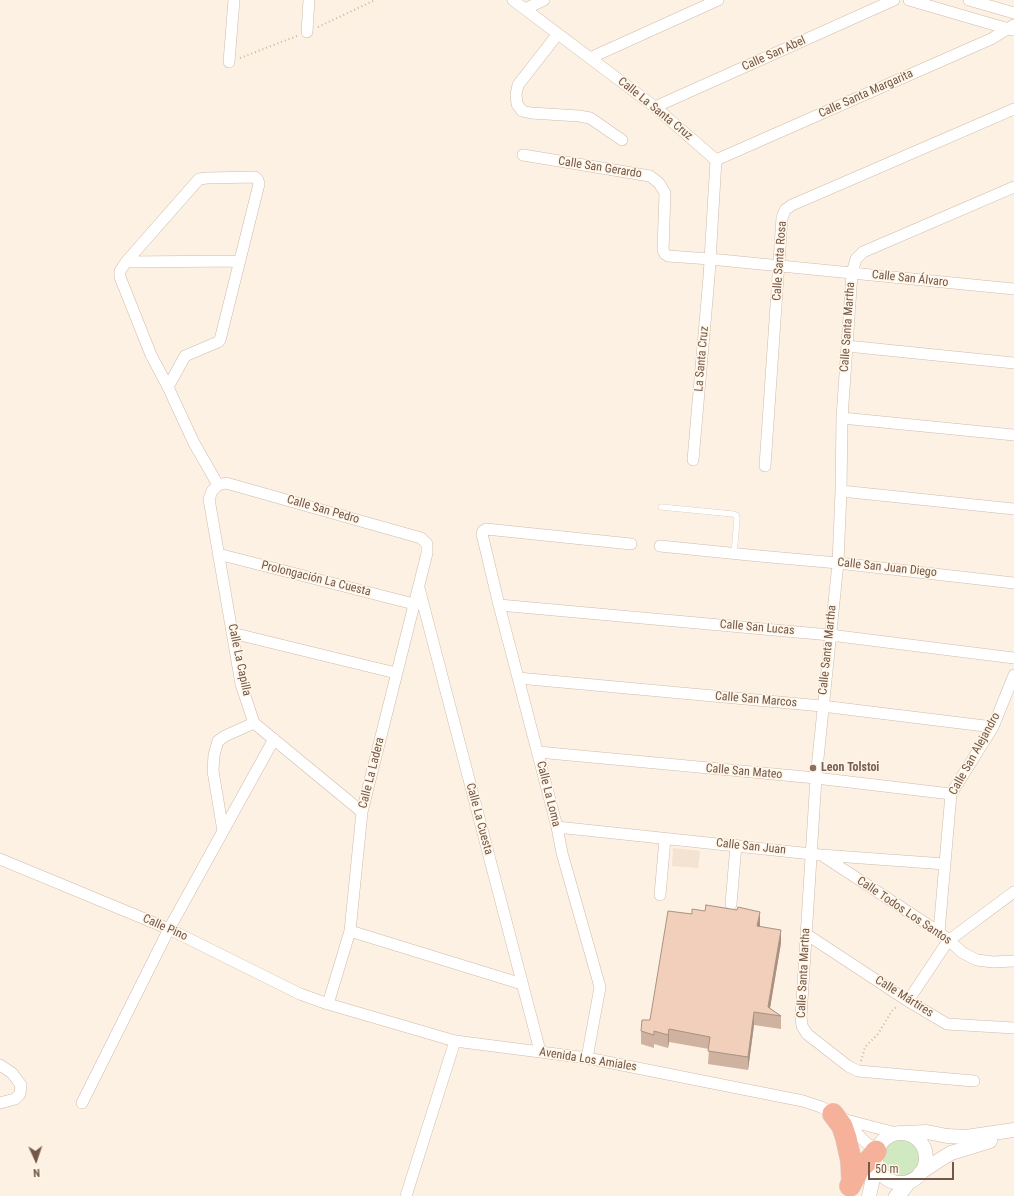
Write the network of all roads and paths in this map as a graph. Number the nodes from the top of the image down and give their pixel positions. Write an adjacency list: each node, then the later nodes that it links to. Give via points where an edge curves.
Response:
1 (234, 0): 15 (street)
2 (309, 0): 12 (street)
3 (513, 0): 9 (street, Calle La Santa Cruz)
4 (544, 0): 9 (street)
5 (718, 0): 14 (street)
6 (894, 0): 16 (street, Calle San Abel)
7 (909, 0): 11 (street)
8 (969, 0): 10 (street)
9 (525, 9): 13 (street, Calle La Santa Cruz)
10 (1014, 13)
11 (1012, 28): 20 (street, Calle Santa Margarita)
12 (307, 32)
13 (557, 34): 14 (street, Calle La Santa Cruz); 18 (street, via 518,85 517,104 522,111 530,113 590,118)
14 (590, 58): 16 (street, Calle La Santa Cruz)
15 (229, 62)
16 (655, 107): 20 (street, Calle La Santa Cruz)
17 (1014, 109): 26 (street, Calle Santa Rosa, via 789,207 782,218)
18 (622, 140)
19 (523, 155): 22 (street, Calle San Gerardo, via 650,176 659,183 665,193)
20 (716, 160): 23 (street)
21 (1014, 187): 27 (street, Calle Santa Martha, via 863,252 856,259)
22 (663, 245): 23 (street, Calle San Álvaro, via 663,250 668,256)
23 (710, 259): 26 (street, Calle San Álvaro); 34 (street, La Santa Cruz)
24 (240, 261): 25 (street); 25 (street, via 258,184 255,177 199,180); 31 (street, via 220,340 188,353)
25 (126, 262): 31 (street, via 120,271 120,277 151,355)
26 (780, 266): 27 (street, Calle San Álvaro); 35 (street, Calle Santa Rosa)
27 (852, 273): 28 (street, Calle San Álvaro); 29 (street, Calle Santa Martha)
28 (1014, 290)
29 (847, 346): 30 (street); 32 (street, Calle Santa Martha)
30 (1014, 363)
31 (168, 387): 36 (street, via 194,443)
32 (842, 418): 33 (street); 37 (street, Calle Santa Martha)
33 (1014, 435)
34 (692, 460)
35 (765, 466)
36 (218, 486): 40 (street, Calle San Pedro, via 226,482 421,538); 43 (street, Calle La Capilla, via 212,491 209,499)
37 (841, 491): 39 (street); 45 (street, Calle Santa Martha)
38 (661, 507): 44 (lane, via 736,515)
39 (1014, 509)
40 (427, 544): 47 (street, Calle La Ladera)
41 (631, 544): 49 (street, Calle La Loma, via 486,529 482,534)
42 (660, 546): 44 (street, Calle San Juan Diego)
43 (218, 554): 48 (street, Prolongación La Cuesta); 50 (street, Calle La Capilla)
44 (734, 554): 45 (street, Calle San Juan Diego)
45 (838, 562): 46 (street, Calle San Juan Diego); 51 (street, Calle Santa Martha)
46 (1014, 583)
47 (418, 586): 48 (street, Calle La Ladera); 80 (street, Calle La Cuesta)
48 (414, 604): 53 (street, Calle La Ladera)
49 (499, 606): 51 (street, Calle San Lucas); 55 (street, Calle La Loma)
50 (232, 633): 53 (street); 57 (street, Calle La Capilla, via 241,684)
51 (830, 635): 52 (street, Calle San Lucas); 56 (street, Calle Santa Martha)
52 (1014, 658)
53 (396, 673): 63 (street, Calle La Ladera)
54 (1014, 675): 58 (street, Calle San Alejandro)
55 (518, 678): 56 (street, Calle San Marcos); 60 (street, Calle La Loma)
56 (822, 706): 58 (street, Calle San Marcos); 61 (street, Calle Santa Martha)
57 (254, 723): 59 (street); 65 (street, via 218,741 213,771)
58 (993, 727): 62 (street, Calle San Alejandro)
59 (274, 739): 63 (street); 65 (street)
60 (538, 752): 61 (street, Calle San Mateo); 64 (street, Calle La Loma)
61 (816, 778): 62 (street, Calle San Mateo); 68 (street, Calle Santa Martha)
62 (951, 794): 70 (street, Calle San Alejandro)
63 (362, 812): 75 (street, Calle La Ladera)
64 (557, 827): 66 (street, Calle San Juan); 86 (street, Calle La Loma, via 600,988)
65 (223, 831): 74 (street)
66 (665, 839): 67 (street, Calle San Juan); 72 (street)
67 (736, 845): 68 (street, Calle San Juan); 73 (street)
68 (816, 854): 70 (street, Calle San Juan); 76 (street, Calle Todos Los Santos); 77 (street, Calle Santa Martha)
69 (0, 859): 74 (street, Calle Pino)
70 (945, 864): 76 (street, Calle San Alejandro)
71 (1014, 892): 78 (street)
72 (660, 895)
73 (731, 904)
74 (169, 929): 82 (street, Calle Pino, via 300,994); 91 (street)
75 (350, 931): 80 (street); 82 (street, Calle La Ladera)
76 (939, 932): 78 (street, Calle Todos Los Santos)
77 (806, 934): 81 (street, Calle Mártires); 88 (street, Calle Santa Martha, via 802,1026 807,1034)
78 (948, 941): 79 (street, Calle Todos Los Santos, via 977,960); 81 (street)
79 (1014, 961)
80 (522, 984): 85 (street, Calle La Cuesta)
81 (908, 1001): 83 (street, Calle Mártires, via 947,1024); 88 (path, via 893,1009 878,1034 865,1047)
82 (328, 1004): 84 (street, Avenida Los Amiales)
83 (1014, 1028)
84 (455, 1041): 85 (street, Avenida Los Amiales); 100 (street)
85 (540, 1051): 86 (street, Avenida Los Amiales)
86 (588, 1058): 92 (street, Avenida Los Amiales, via 803,1101)
87 (0, 1065): 90 (street, via 12,1073 21,1086 20,1094 15,1099)
88 (858, 1071): 89 (street, Calle Santa Martha)
89 (974, 1081)
90 (0, 1103)
91 (82, 1103)
92 (839, 1117): 94 (street, Avenida Los Amiales); 96 (street, Avenida Los Amiales); 99 (highway, via 851,1161)
93 (1014, 1130): 94 (street, via 966,1137 927,1132)
94 (900, 1133): 96 (street, via 881,1141); 97 (street, via 911,1135 922,1145 926,1159)
95 (1014, 1137): 97 (street, via 952,1153)
96 (876, 1155): 98 (street, via 880,1172 885,1178 900,1183); 99 (highway, via 859,1169); 101 (street)
97 (920, 1173): 98 (street)
98 (908, 1182): 102 (street)
99 (849, 1189)
100 (406, 1196)
101 (869, 1196)
102 (896, 1196)

